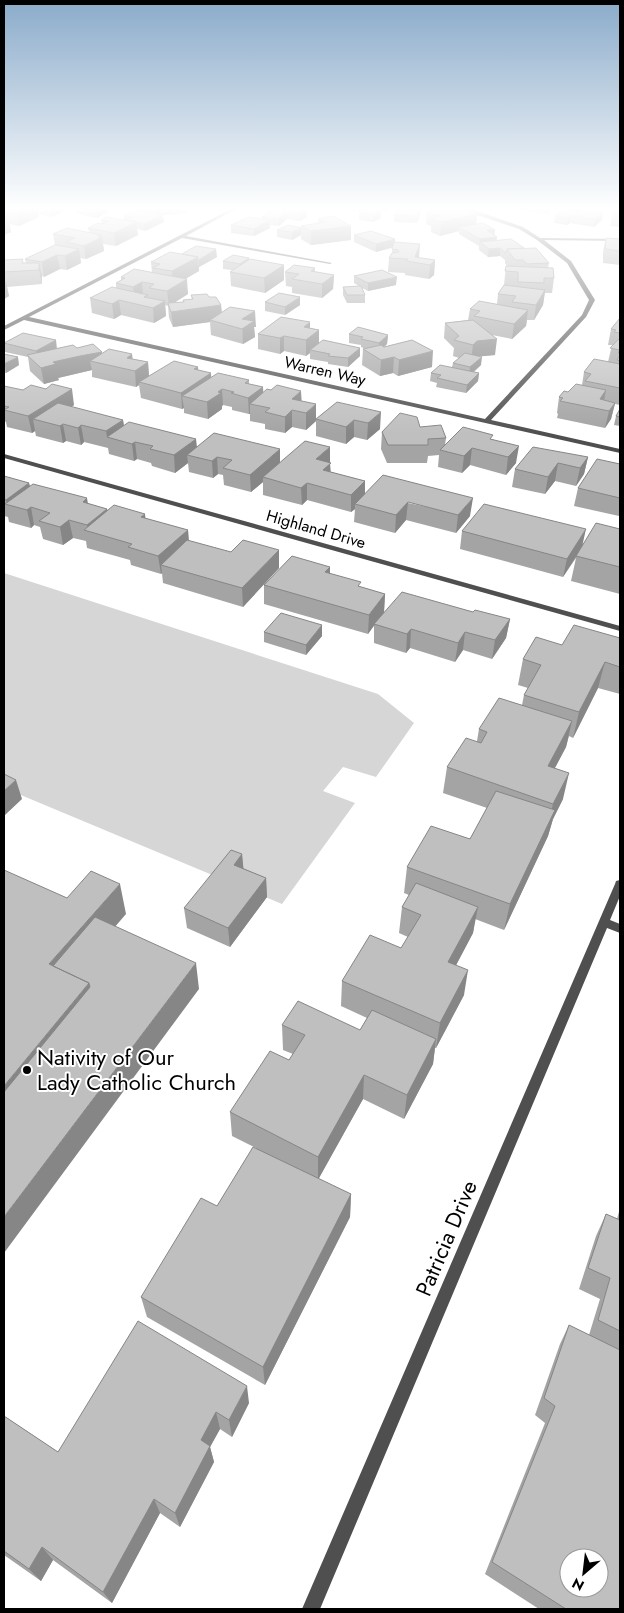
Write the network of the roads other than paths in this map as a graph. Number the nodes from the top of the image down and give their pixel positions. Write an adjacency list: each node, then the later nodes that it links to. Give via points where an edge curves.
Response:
1 (90, 283): 3 (street)
2 (582, 283): 5 (street, via 592,300 584,316)
3 (24, 318): 4 (street); 5 (street, Warren Way)
4 (4, 328)
5 (487, 421): 6 (street, Warren Way)
6 (620, 451)
7 (4, 456): 8 (street, Highland Drive)
8 (620, 629)
9 (620, 884): 10 (street, Patricia Drive)
10 (604, 922): 11 (street); 12 (street, Patricia Drive)
11 (620, 929)
12 (311, 1609)

